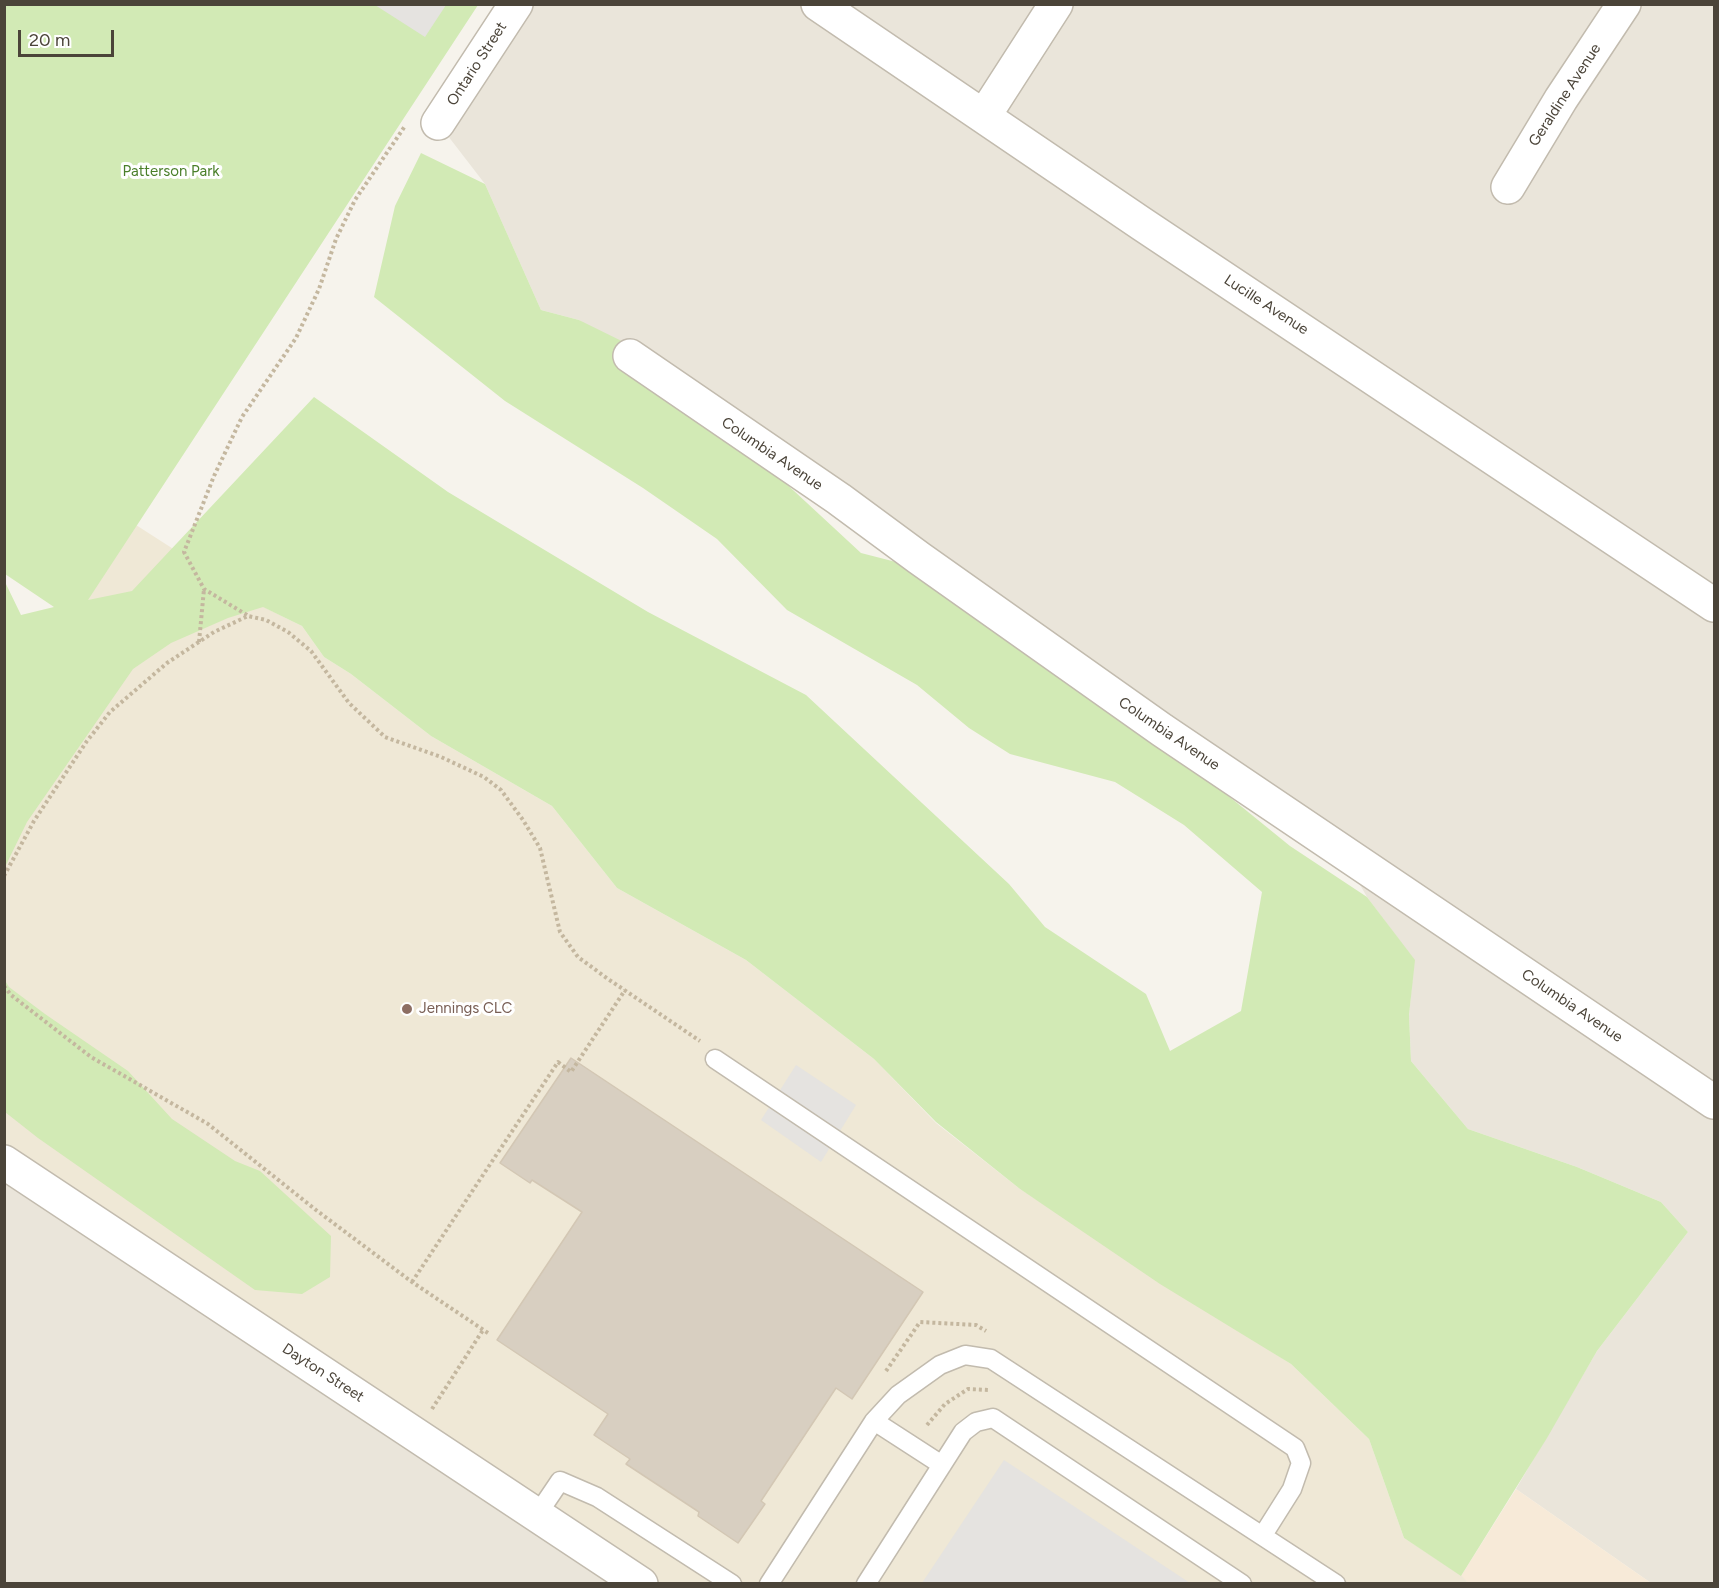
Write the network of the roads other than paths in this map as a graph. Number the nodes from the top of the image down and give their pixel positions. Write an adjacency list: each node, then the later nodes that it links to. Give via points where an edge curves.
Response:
1 (516, 4): 6 (street, Ontario Street)
2 (818, 4): 5 (street, Lucille Avenue)
3 (1056, 4): 5 (street)
4 (1624, 4): 7 (street, Geraldine Avenue)
5 (984, 116): 9 (street, Lucille Avenue)
6 (440, 120)
7 (1508, 186)
8 (630, 356): 11 (street, Columbia Avenue, via 1162,730)
9 (1714, 605)
10 (715, 1059): 16 (lane, via 1295,1448 1301,1463 1292,1489)
11 (1714, 1102)
12 (4, 1162): 15 (street, Dayton Street)
13 (874, 1421): 14 (lane); 16 (lane, via 898,1395 940,1365 965,1355 992,1359); 19 (lane)
14 (942, 1466): 20 (lane); 21 (lane, via 963,1432 976,1422 993,1418)
15 (537, 1515): 17 (street, Dayton Street); 18 (lane, via 560,1481 597,1497)
16 (1260, 1533): 22 (lane)
17 (641, 1584)
18 (732, 1584)
19 (769, 1584)
20 (866, 1584)
21 (1242, 1584)
22 (1336, 1584)

